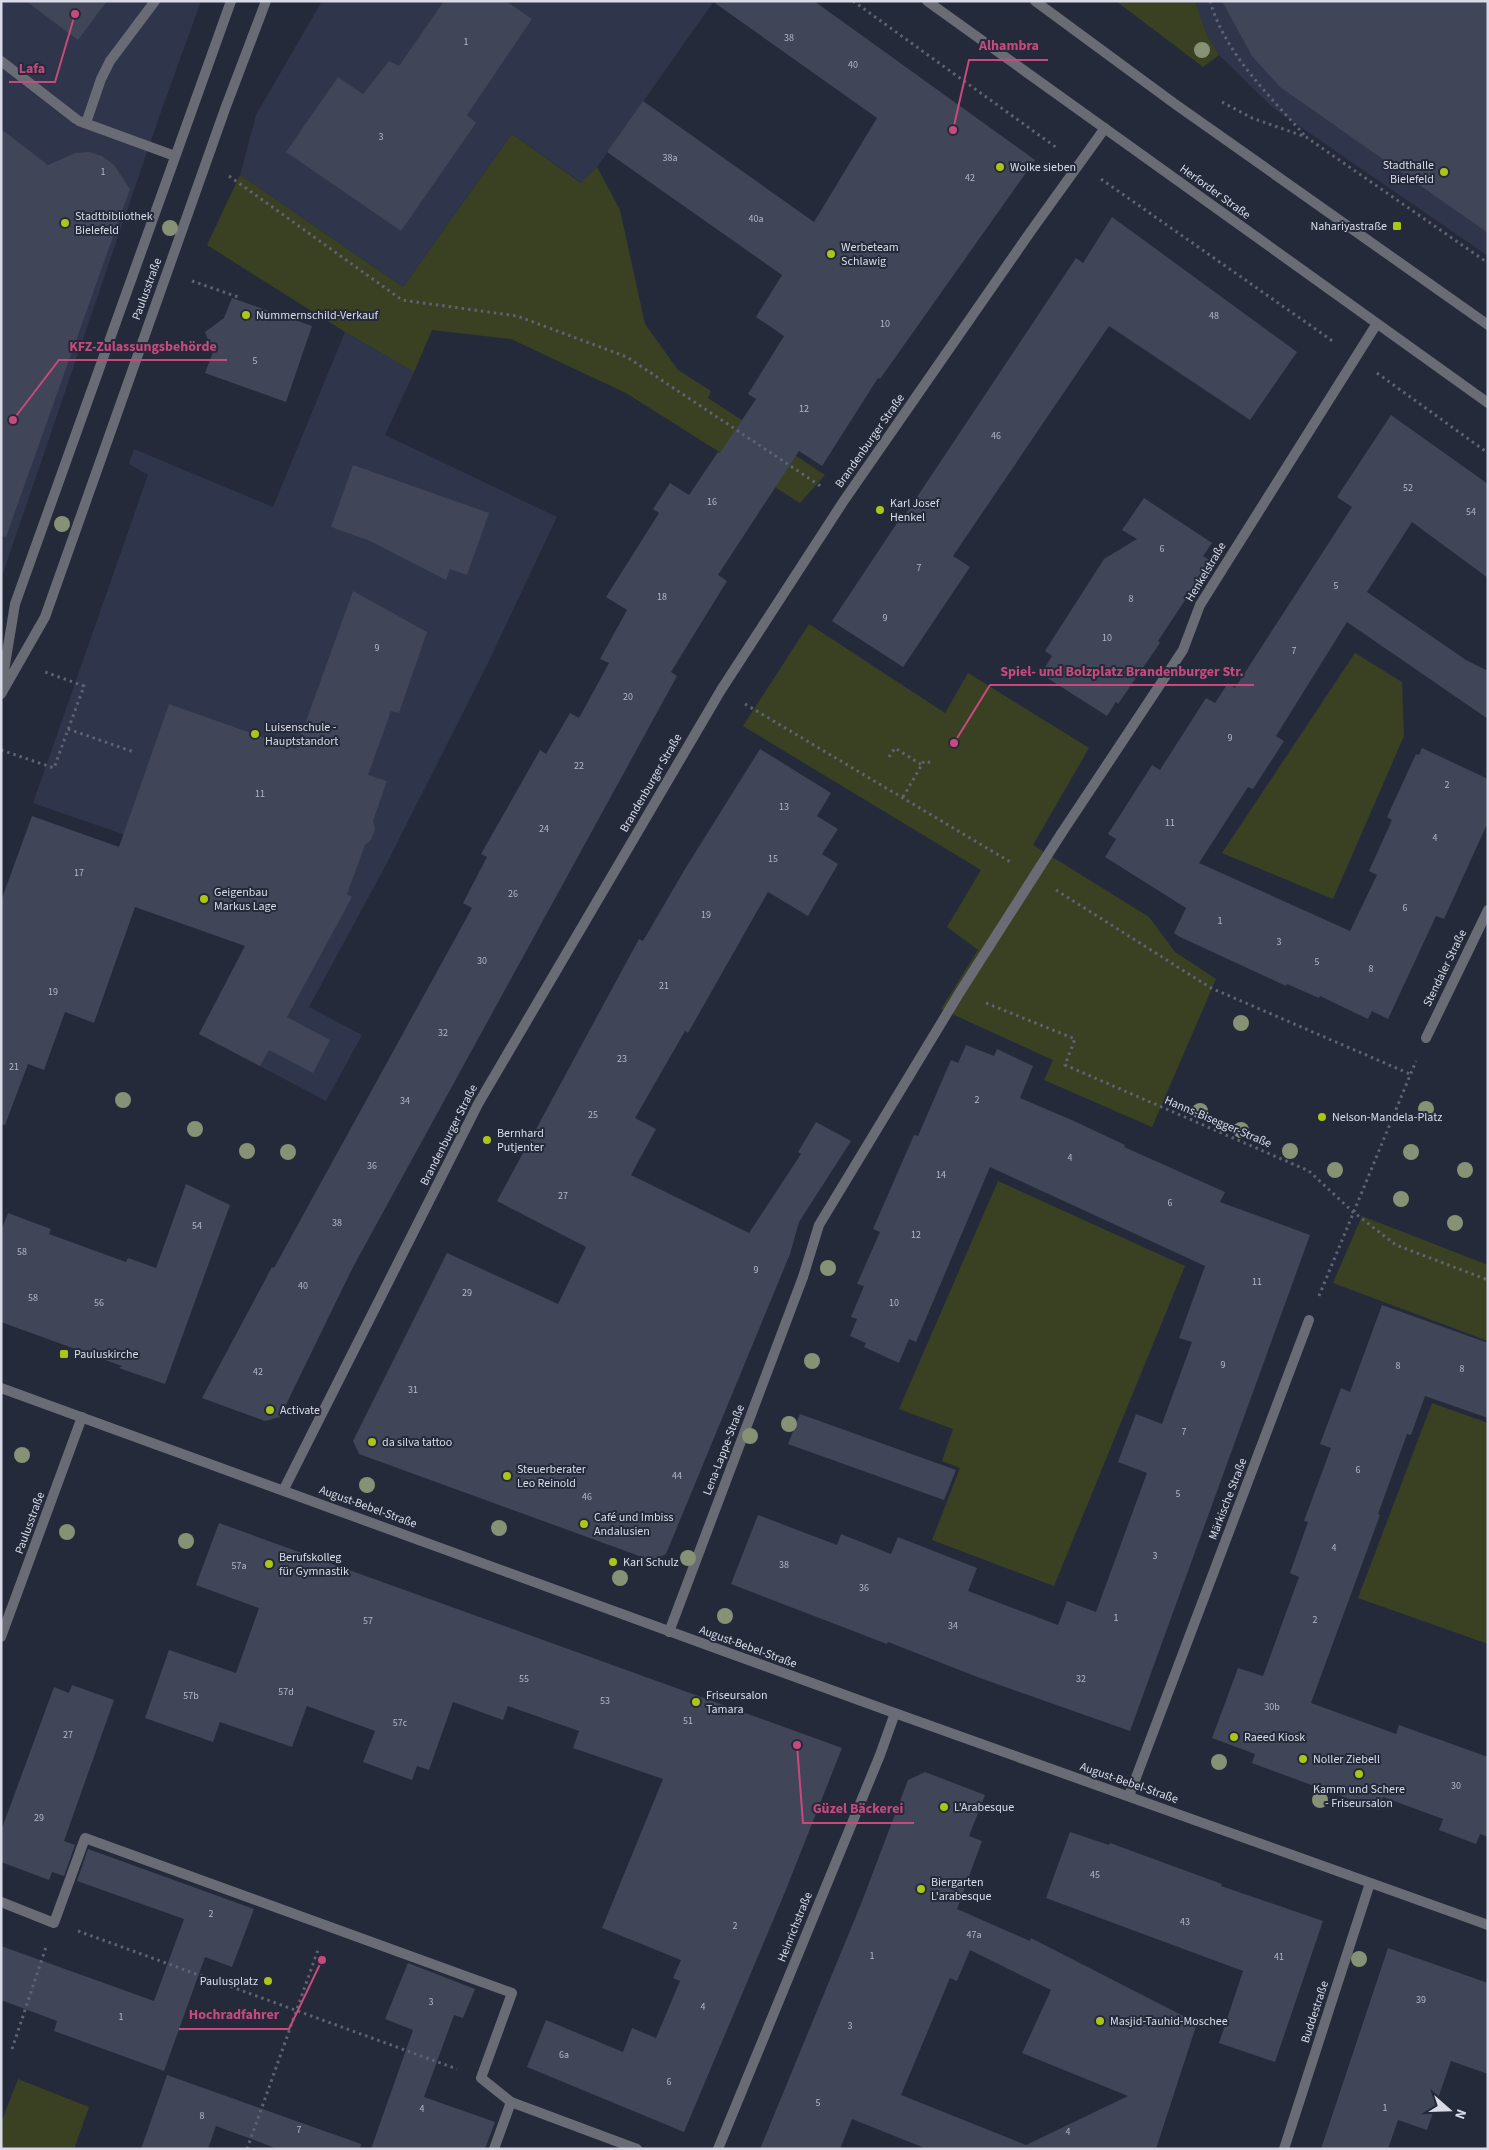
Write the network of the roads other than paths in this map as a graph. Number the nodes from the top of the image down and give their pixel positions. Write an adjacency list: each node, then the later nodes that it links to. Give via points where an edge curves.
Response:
1 (155, 1): 7 (street, via 110,61)
2 (231, 1): 9 (street, Paulusstraße)
3 (266, 1): 14 (street, Paulusstraße, via 45,617)
4 (927, 1): 8 (street, Herforder Straße)
5 (1035, 1): 11 (street, via 1183,110)
6 (1, 62): 7 (street)
7 (81, 121): 9 (street)
8 (1105, 128): 10 (street, Herforder Straße); 21 (street, Brandenburger Straße, via 843,502 721,690 478,1104)
9 (175, 156): 13 (street, Paulusstraße, via 15,604)
10 (1376, 325): 12 (street, Herforder Straße); 16 (street, Henkelstraße, via 1200,605 1183,650 1033,875)
11 (1488, 325)
12 (1488, 403)
13 (1, 690)
14 (1, 694)
15 (1488, 910): 17 (street, Stendaler Straße)
16 (960, 992): 22 (street, Lena-Lappe-Straße, via 819,1225)
17 (1426, 1038)
18 (1309, 1320): 25 (street, Märkische Straße)
19 (1, 1388): 20 (street, August-Bebel-Straße)
20 (82, 1417): 21 (street, August-Bebel-Straße); 23 (street, Paulusstraße)
21 (284, 1489): 22 (street, August-Bebel-Straße)
22 (669, 1632): 24 (street, August-Bebel-Straße)
23 (1, 1637)
24 (895, 1713): 25 (street, August-Bebel-Straße); 32 (street, Heinrichstraße)
25 (1129, 1796): 26 (street, August-Bebel-Straße)
26 (1370, 1882): 28 (street, August-Bebel-Straße); 33 (street, Buddestraße)
27 (1, 1902): 29 (street, via 54,1923 85,1838 512,1993 481,2078)
28 (1488, 1925)
29 (511, 2102): 30 (street); 31 (street)
30 (494, 2149)
31 (637, 2149)
32 (718, 2149)
33 (1284, 2149)

